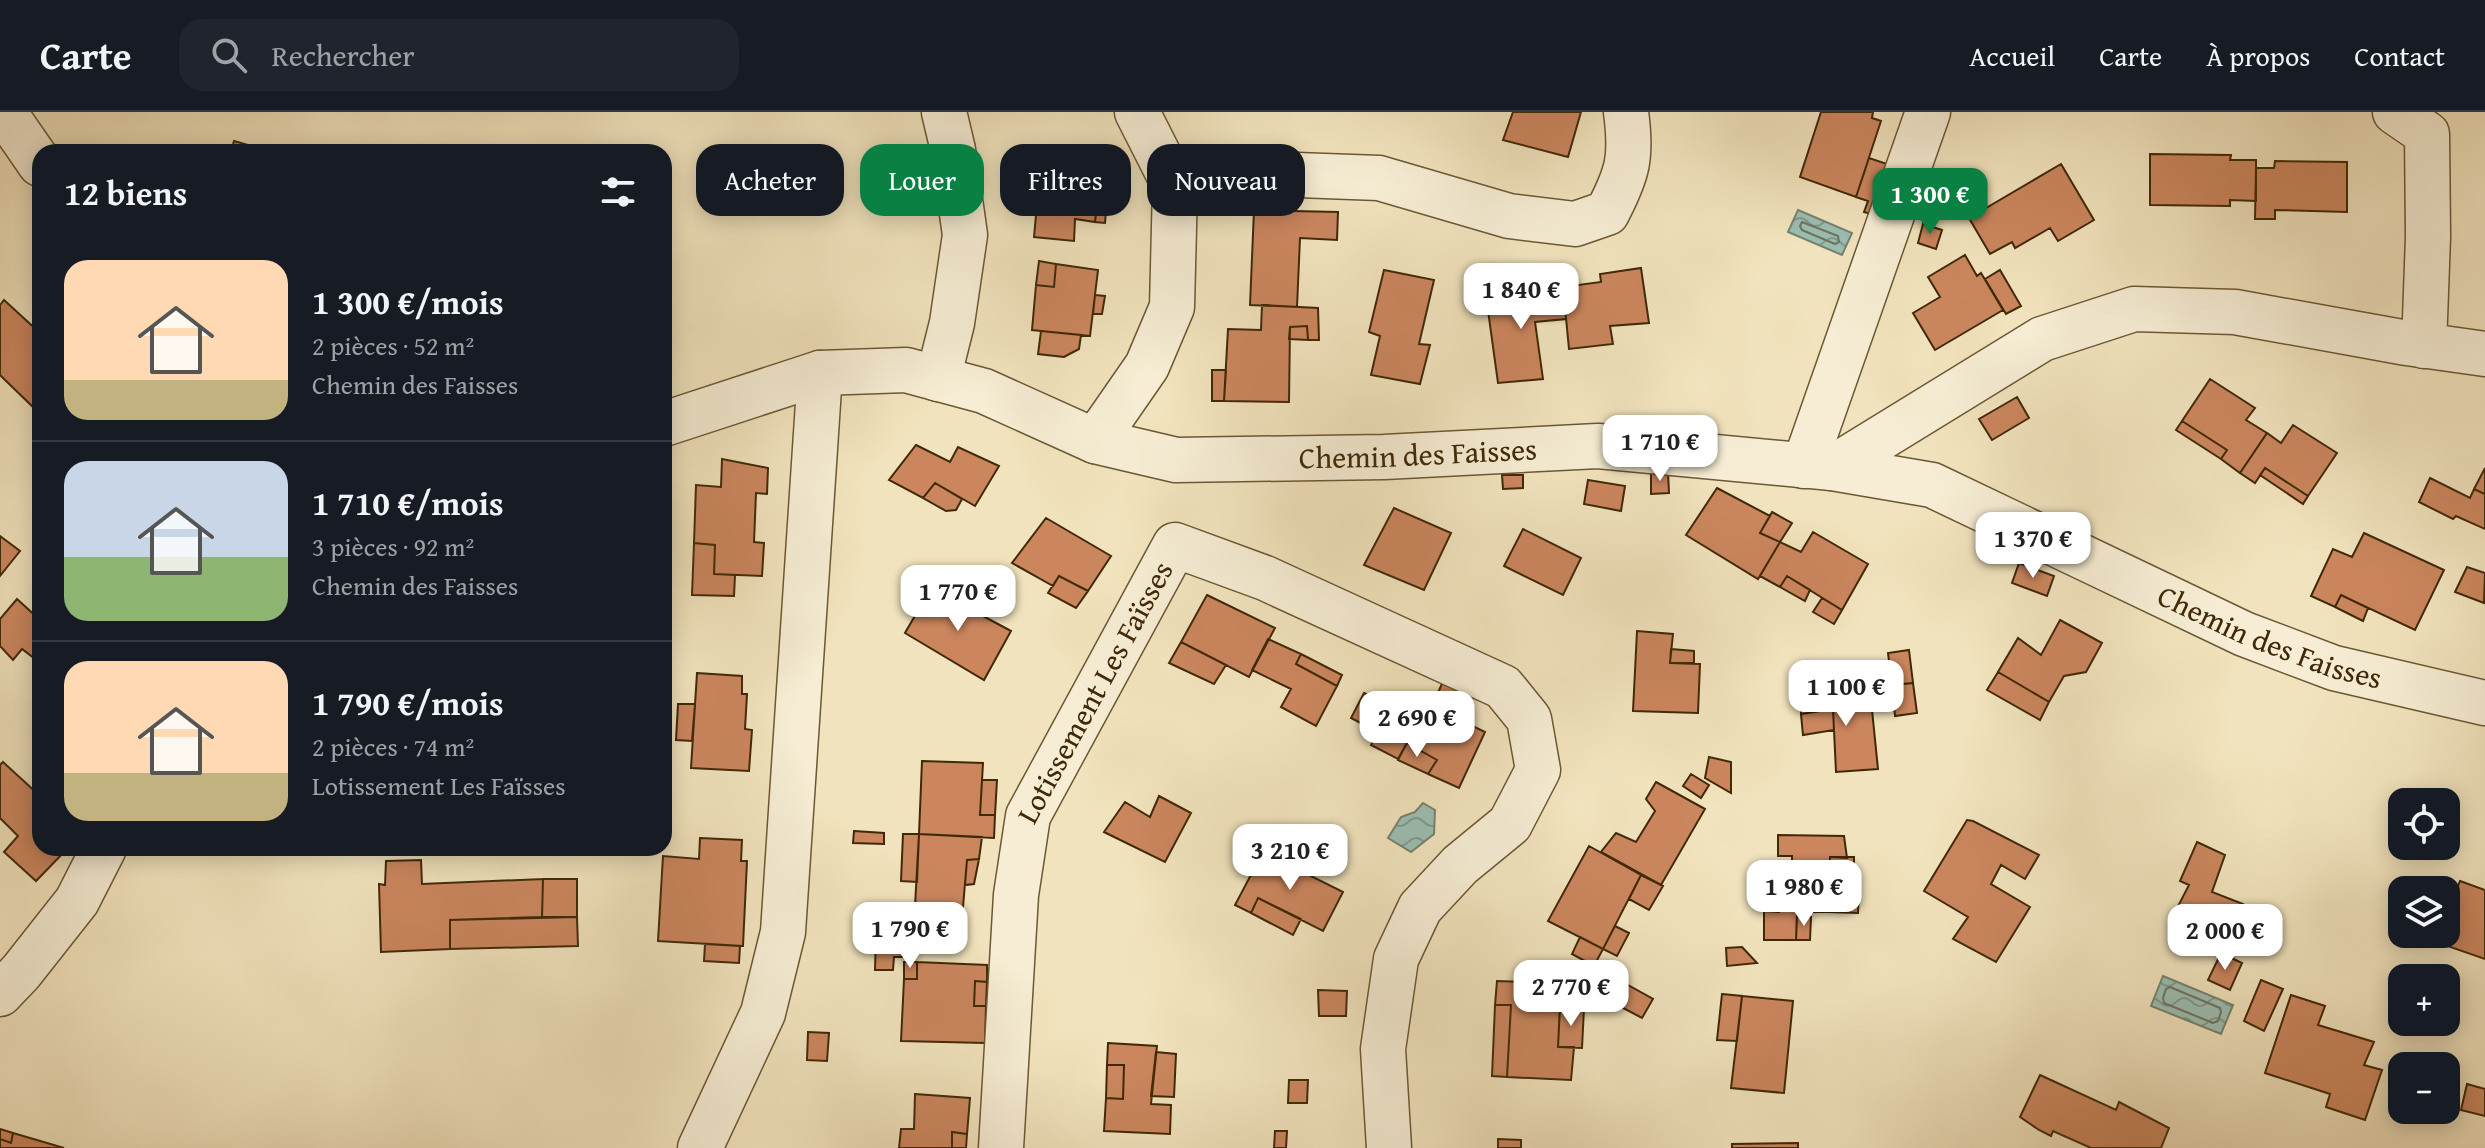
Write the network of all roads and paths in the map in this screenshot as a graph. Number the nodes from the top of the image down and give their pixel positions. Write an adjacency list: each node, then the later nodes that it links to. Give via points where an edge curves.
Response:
1 (4, 112): 8 (street)
2 (944, 112): 14 (street, via 965,235)
3 (1137, 112): 7 (street)
4 (1626, 112): 9 (street, via 1630,144 1624,182 1607,213 1575,224 1509,216 1379,178)
5 (1928, 112): 17 (street)
6 (2425, 119): 11 (street)
7 (1153, 144)
8 (32, 152)
9 (1305, 173)
10 (1174, 216): 16 (street, via 1172,307 1147,366)
11 (2424, 346): 12 (street); 17 (street, via 2235,312 2134,309 2042,339)
12 (2485, 354)
13 (820, 373): 14 (street, Chemin des Faisses, via 906,370); 15 (street, Chemin des Faisses); 21 (street, via 783,932 763,1013)
14 (938, 379): 16 (street, Chemin des Faisses, via 984,391)
15 (672, 421)
16 (1095, 441): 17 (street, Chemin des Faisses, via 1176,460 1598,446)
17 (1818, 467): 18 (street, Chemin des Faisses, via 1932,485 2244,634 2334,668)
18 (2485, 703)
19 (100, 856): 20 (street, via 77,901)
20 (0, 994)
21 (700, 1148)
22 (1001, 1148): 23 (street, Lotissement Les Faïsses, via 1016,895 1028,816 1175,545 1265,578 1503,687 1529,719 1538,770 1510,824 1460,865 1420,908 1396,959 1383,1049)
23 (1389, 1148)

